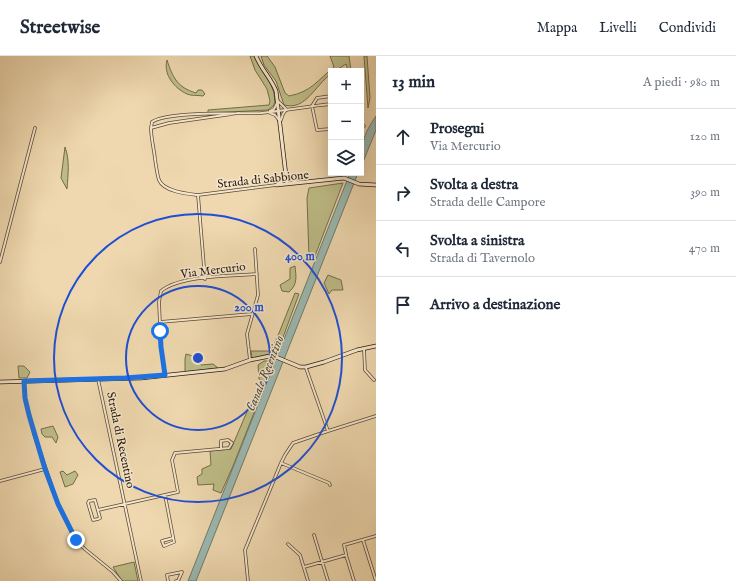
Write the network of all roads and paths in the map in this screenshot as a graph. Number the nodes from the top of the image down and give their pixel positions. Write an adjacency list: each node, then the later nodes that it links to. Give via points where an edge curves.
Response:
1 (256, 56): 3 (street, via 274,84)
2 (328, 96): 5 (street, via 317,98)
3 (278, 101): 6 (street); 7 (street); 8 (street)
4 (328, 104): 5 (street)
5 (312, 106): 6 (street); 13 (street, via 316,130)
6 (287, 110): 7 (street); 10 (street)
7 (279, 111): 8 (street); 10 (street)
8 (269, 112): 9 (street); 10 (street)
9 (239, 113): 12 (street); 12 (street, via 159,118 152,122)
10 (280, 122): 14 (street)
11 (36, 128): 21 (street)
12 (151, 128): 19 (street, Strada di Sabbione, via 159,181 173,190)
13 (328, 129)
14 (286, 173): 15 (street, via 294,182); 16 (street); 17 (street, via 283,180)
15 (300, 183): 16 (street, Strada di Sabbione); 18 (street, Strada di Sabbione, via 347,179)
16 (287, 184): 17 (street, Strada di Sabbione)
17 (276, 185): 19 (street, Strada di Sabbione)
18 (376, 185)
19 (198, 195): 23 (street)
20 (255, 249): 22 (street)
21 (0, 262)
22 (257, 274): 23 (street, Via Mercurio); 24 (street, via 258,295)
23 (205, 278): 25 (street, Via Mercurio, via 178,282 161,291)
24 (252, 314): 25 (street); 28 (street, via 247,334)
25 (160, 322): 30 (street, Via Mercurio)
26 (376, 346): 27 (street)
27 (364, 349): 29 (street); 32 (street, via 365,370)
28 (250, 360): 29 (street, via 276,357); 30 (street, via 225,369)
29 (306, 367): 36 (street)
30 (165, 375): 31 (street)
31 (98, 379): 33 (street); 43 (street, Strada di Recentino)
32 (374, 380)
33 (24, 381): 34 (street); 39 (street, via 29,415)
34 (0, 382)
35 (376, 416): 36 (street)
36 (328, 431): 38 (street, via 293,444)
37 (221, 449): 37 (street, Strada di Recentino, via 229,448 232,443 228,440 221,441); 42 (street, Strada di Recentino, via 175,454 172,460 178,492)
38 (281, 463): 41 (street); 57 (street, via 245,550)
39 (45, 469): 40 (street); 53 (street, via 58,504 76,540)
40 (0, 481)
41 (330, 485)
42 (164, 495): 43 (street, Strada di Recentino); 47 (street)
43 (125, 504): 44 (street, Strada di Recentino); 54 (street, Strada di Recentino)
44 (98, 510): 44 (street, via 96,501 89,501 93,520 100,518)
45 (314, 535): 51 (street)
46 (376, 536): 48 (street)
47 (173, 538): 47 (street, via 174,542 164,546 162,544 162,541)
48 (363, 540): 50 (street, via 344,546); 61 (street)
49 (288, 544): 52 (street, via 300,555)
50 (346, 555): 51 (street); 60 (street)
51 (322, 562): 52 (street); 59 (street)
52 (304, 567): 58 (street)
53 (121, 581)
54 (141, 581)
55 (168, 581): 56 (street, via 167,575 182,572)
56 (176, 581)
57 (248, 581)
58 (308, 581)
59 (328, 581)
60 (354, 581)
61 (376, 581)

